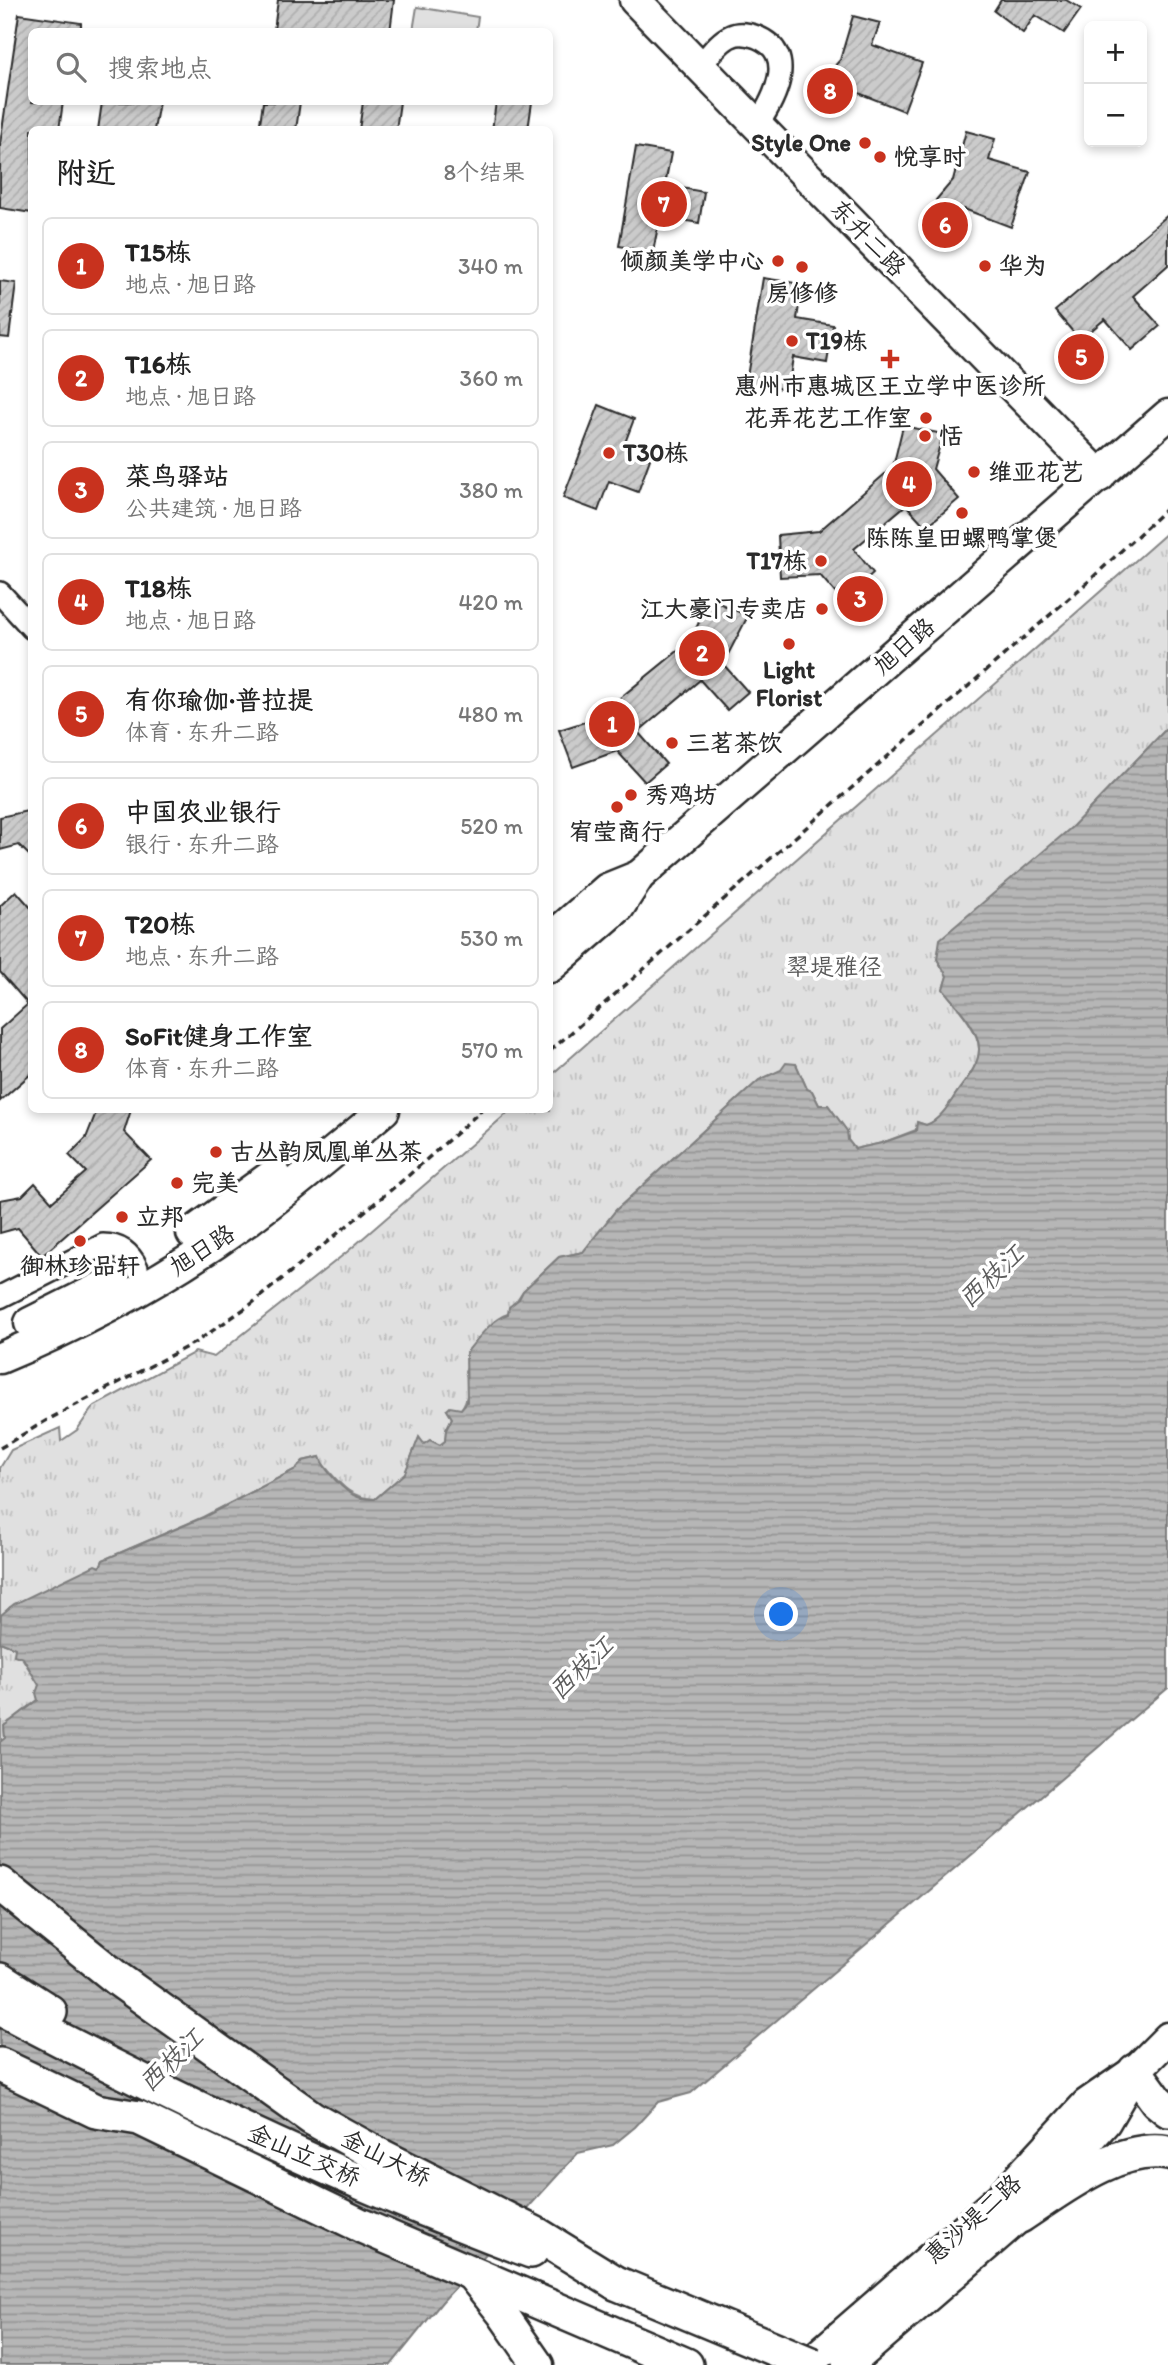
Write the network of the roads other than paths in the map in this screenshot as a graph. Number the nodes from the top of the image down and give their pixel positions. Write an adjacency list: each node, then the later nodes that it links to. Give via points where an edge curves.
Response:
1 (635, 0): 2 (main road, 东升二路)
2 (700, 66): 3 (main road, 东升二路); 3 (street, via 731,36 750,34 770,46 778,60 780,81)
3 (757, 125): 5 (main road, 东升二路)
4 (1168, 415): 5 (main road, 旭日路)
5 (1100, 476): 8 (main road, 旭日路)
6 (0, 593): 7 (street)
7 (28, 624)
8 (639, 876): 9 (main road, 旭日路, via 607,889); 10 (main road, 旭日路, via 619,907)
9 (553, 936)
10 (553, 964)
11 (349, 1113): 13 (main road, 旭日路, via 245,1196)
12 (380, 1113): 16 (main road, 旭日路, via 198,1254 100,1312)
13 (137, 1268): 14 (street, via 122,1249 103,1245); 15 (main road, 旭日路)
14 (0, 1297)
15 (0, 1336)
16 (0, 1358)
17 (0, 1884): 33 (main road, 金山大桥, via 119,1980 312,2118 538,2235)
18 (0, 1980): 28 (main road, via 109,2046 243,2114)
19 (0, 2008): 28 (main road, 金山立交桥)
20 (0, 2029): 30 (main road, 金山立交桥, via 104,2086)
21 (1168, 2038): 24 (main road, 惠沙堤二路)
22 (0, 2048): 27 (main road)
23 (0, 2065): 27 (main road, via 96,2111)
24 (1135, 2071): 25 (main road); 26 (main road); 31 (main road, 惠沙堤二路, via 1105,2122); 36 (main road, 惠沙堤二路, via 1087,2104 1000,2198)
25 (1168, 2087)
26 (1168, 2110)
27 (139, 2118): 30 (main road)
28 (281, 2147): 33 (main road, 金山立交桥, via 468,2228)
29 (1168, 2153): 31 (main road, via 1129,2155 1104,2165)
30 (212, 2154): 32 (main road)
31 (1020, 2216): 38 (main road, 惠沙堤二路)
32 (469, 2272): 34 (main road); 35 (main road)
33 (616, 2283): 37 (main road, 金山大桥, bridge)
34 (538, 2365)
35 (686, 2365)
36 (807, 2365)
37 (813, 2365)
38 (848, 2365)

